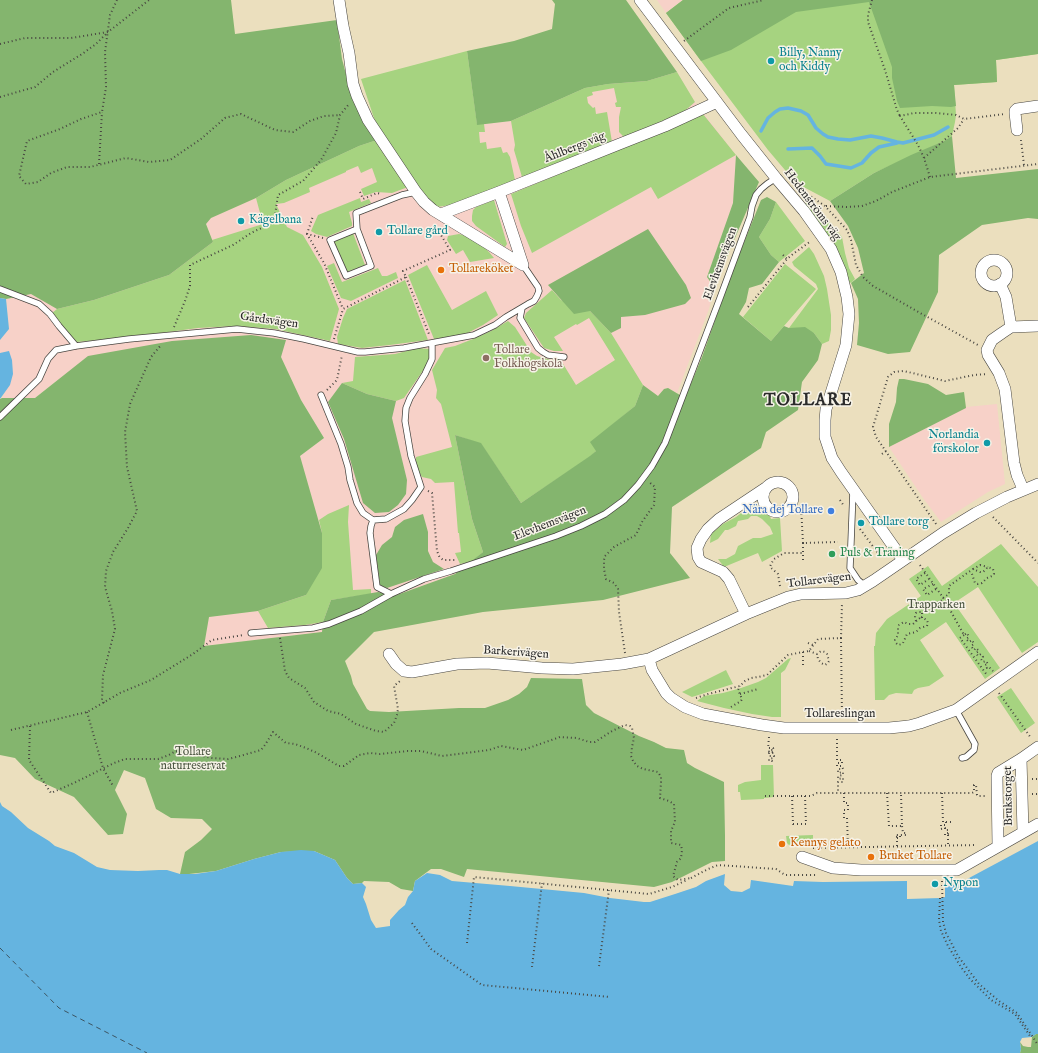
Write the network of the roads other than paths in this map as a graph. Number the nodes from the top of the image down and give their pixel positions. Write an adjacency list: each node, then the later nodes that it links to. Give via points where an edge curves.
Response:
1 (339, 0): 7 (street, Gårdsvägen, via 357,96 368,120)
2 (640, 0): 3 (street, Hedenströms väg)
3 (717, 102): 6 (street, Hedenströms väg); 8 (street, Åhlbergs väg, via 666,126)
4 (1038, 106): 5 (street, via 1015,111)
5 (1017, 130)
6 (776, 178): 25 (street, Hedenströms väg, via 831,249 841,272 849,314 846,344 826,409 825,428 832,458); 29 (lane, Elevhemsvägen, via 756,195 665,442 638,485 624,500 605,514 581,526 424,579)
7 (416, 192): 9 (street, Gårdsvägen, via 433,210); 10 (lane, via 356,213)
8 (499, 192): 9 (street, Åhlbergs väg); 11 (street, Gårdsvägen)
9 (441, 214): 11 (street, Gårdsvägen)
10 (357, 229): 10 (lane, via 371,266 346,276 330,240)
11 (523, 265): 14 (lane, Gårdsvägen, via 539,291 534,301)
12 (1000, 284): 16 (street, via 1006,297)
13 (0, 289): 18 (lane, via 39,304)
14 (522, 308): 17 (lane, Gårdsvägen, via 474,335); 19 (lane, via 520,318 538,348 548,355)
15 (1038, 326): 16 (street)
16 (1011, 327): 24 (street, via 992,340 986,350 1005,389 1014,463)
17 (432, 343): 18 (lane, Gårdsvägen, via 358,352 274,333 237,329); 26 (lane, via 432,359 406,408 405,422 411,456 421,488 404,509 386,519)
18 (76, 346): 21 (lane, Gårdsvägen, via 56,350 48,359 39,380)
19 (564, 357)
20 (321, 395): 26 (lane, via 341,444 357,503 363,513)
21 (0, 417)
22 (1038, 484): 24 (street, Tollarevägen)
23 (767, 487): 30 (street, via 719,519 708,529 697,548 701,562 723,572 729,579)
24 (1023, 489): 27 (street, Tollarevägen, via 976,513)
25 (853, 491): 27 (street, Hedenströms väg); 28 (lane, via 850,568)
26 (373, 520): 29 (lane, via 370,533 376,587)
27 (903, 560): 28 (street, Tollarevägen)
28 (865, 586): 30 (street, Tollarevägen, via 846,592 788,596)
29 (392, 594): 31 (lane, Elevhemsvägen, via 361,611 329,624 312,628)
30 (746, 614): 34 (street, Tollarevägen)
31 (251, 633)
32 (1038, 652): 35 (street, Tollareslingan)
33 (389, 654): 34 (street, Barkerivägen, via 404,671 412,672 457,664 480,663 573,669)
34 (649, 659): 35 (street, Tollareslingan, via 652,670 666,693 685,707 703,714 762,725 784,728 898,727 920,723)
35 (956, 710): 37 (lane, via 975,744 974,750)
36 (1035, 744): 38 (street)
37 (962, 758)
38 (1021, 759): 40 (street, Brukstorget); 41 (street, Brukstorget, via 997,776)
39 (1038, 824): 40 (street)
40 (1023, 832): 41 (street, Brukstorget)
41 (998, 846): 42 (street, via 956,870 833,868)
42 (802, 857)

